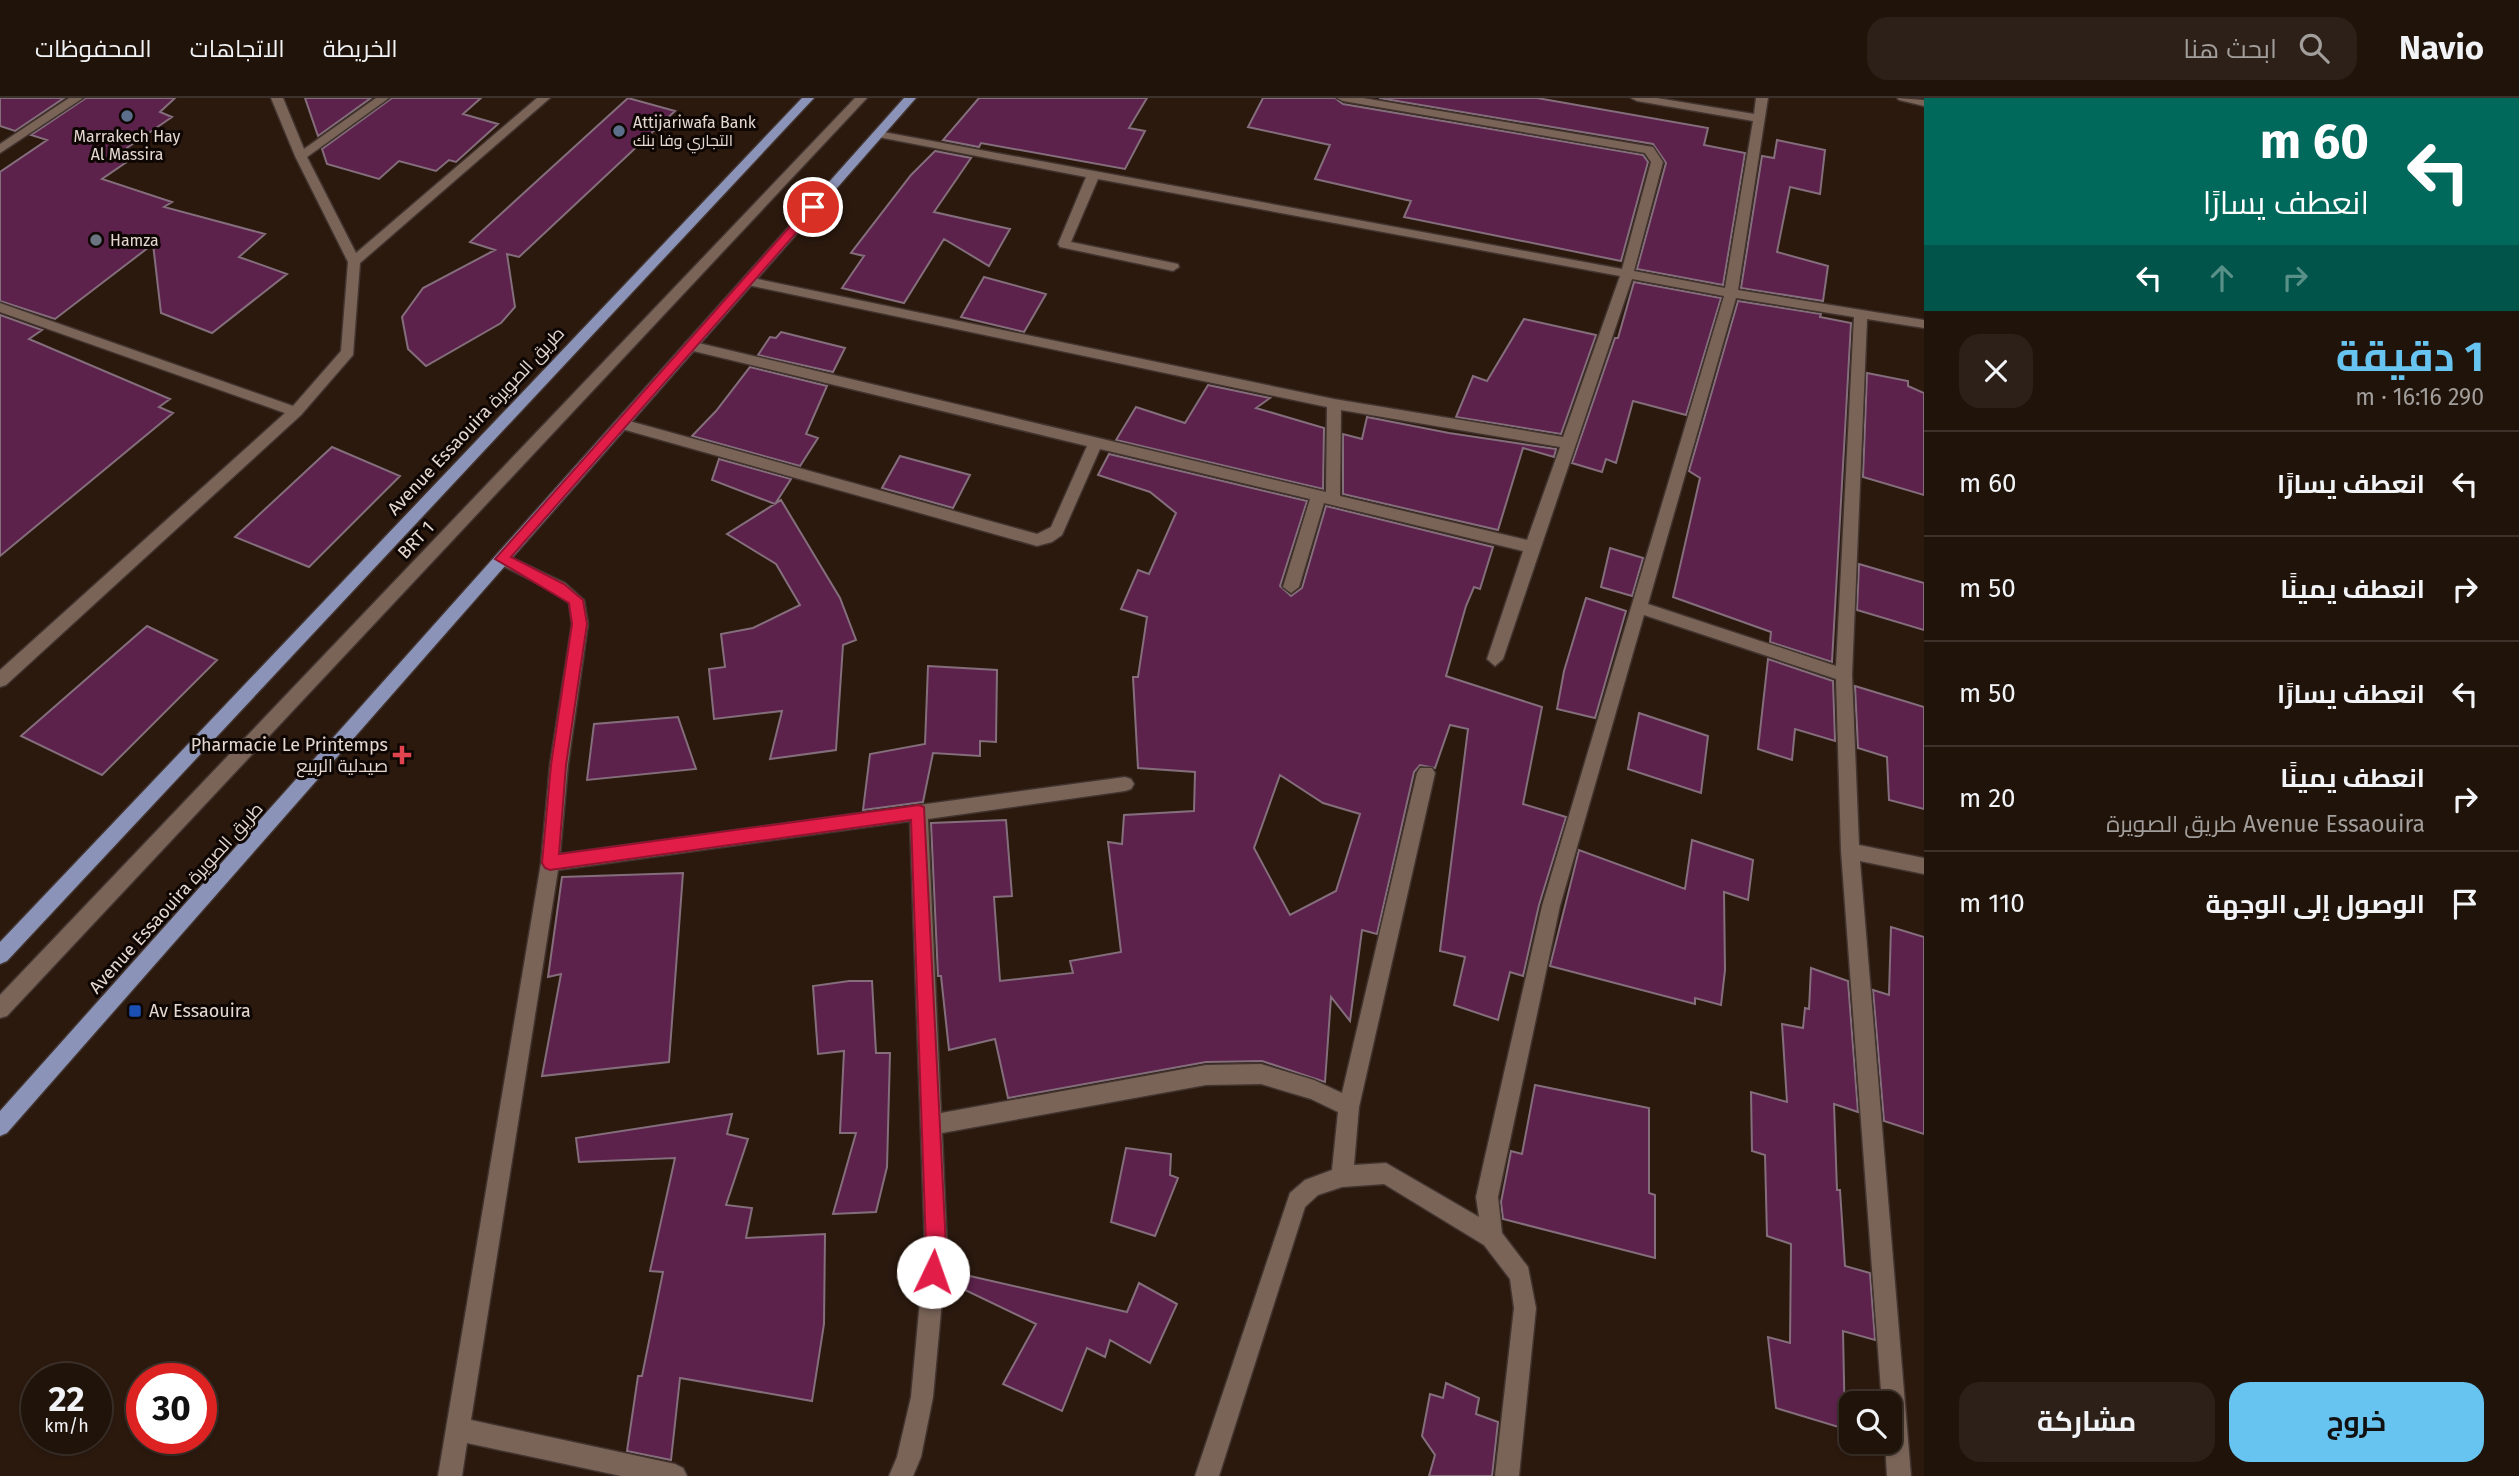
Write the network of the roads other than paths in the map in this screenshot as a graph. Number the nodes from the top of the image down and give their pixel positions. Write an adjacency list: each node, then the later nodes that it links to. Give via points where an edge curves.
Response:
1 (76, 98): 15 (street)
2 (277, 98): 16 (street)
3 (383, 98): 16 (street)
4 (544, 98): 18 (street)
5 (808, 98): 46 (main road, Avenue Essaouira طريق الصويرة)
6 (861, 98): 47 (street, BRT 1)
7 (910, 98): 14 (main road, Avenue Essaouira طريق الصويرة)
8 (1343, 98): 20 (street, via 1649,150 1657,162)
9 (1637, 98): 13 (street)
10 (1762, 98): 13 (street)
11 (1903, 98): 12 (street)
12 (1924, 103)
13 (1760, 119): 22 (street)
14 (878, 134): 17 (street); 21 (main road, Avenue Essaouira طريق الصويرة)
15 (0, 149)
16 (301, 156): 18 (street)
17 (1094, 173): 19 (street, via 1064,244); 20 (street)
18 (354, 262): 28 (street, via 348,352)
19 (1173, 267)
20 (1628, 271): 22 (street); 31 (street)
21 (748, 281): 26 (main road, Avenue Essaouira طريق الصويرة); 27 (street)
22 (1731, 293): 24 (street); 36 (street)
23 (0, 307): 28 (street)
24 (1861, 314): 25 (street); 38 (street)
25 (1924, 324)
26 (690, 346): 29 (main road, Avenue Essaouira طريق الصويرة); 30 (street)
27 (1334, 404): 31 (street); 32 (street)
28 (296, 412): 39 (street)
29 (622, 424): 30 (street, via 1037,540 1057,531); 34 (main road, Avenue Essaouira طريق الصويرة)
30 (1096, 442): 32 (street)
31 (1567, 443): 33 (street)
32 (1326, 499): 33 (street); 35 (street)
33 (1532, 547): 37 (street)
34 (502, 559): 44 (street, via 576,600 580,624); 50 (main road, Avenue Essaouira طريق الصويرة)
35 (1291, 587)
36 (1641, 607): 38 (street); 52 (street, via 1551,906 1487,1197)
37 (1495, 659)
38 (1844, 675): 43 (street)
39 (0, 680)
40 (1426, 773): 48 (street)
41 (1125, 784): 42 (street)
42 (919, 812): 44 (street); 49 (street)
43 (1850, 851): 45 (street); 59 (street)
44 (550, 863): 53 (street)
45 (1924, 866)
46 (0, 955)
47 (0, 1009)
48 (1349, 1107): 49 (street, via 1314,1090 1261,1074 1206,1075); 51 (street)
49 (931, 1125): 56 (street, via 936,1247 922,1397)
50 (0, 1126)
51 (1342, 1177): 52 (street, via 1386,1173); 57 (street, via 1312,1187 1297,1200)
52 (1492, 1237): 58 (street, via 1520,1275 1525,1308)
53 (458, 1429): 54 (street); 55 (street)
54 (450, 1476)
55 (675, 1476)
56 (901, 1476)
57 (1207, 1476)
58 (1507, 1476)
59 (1899, 1476)

